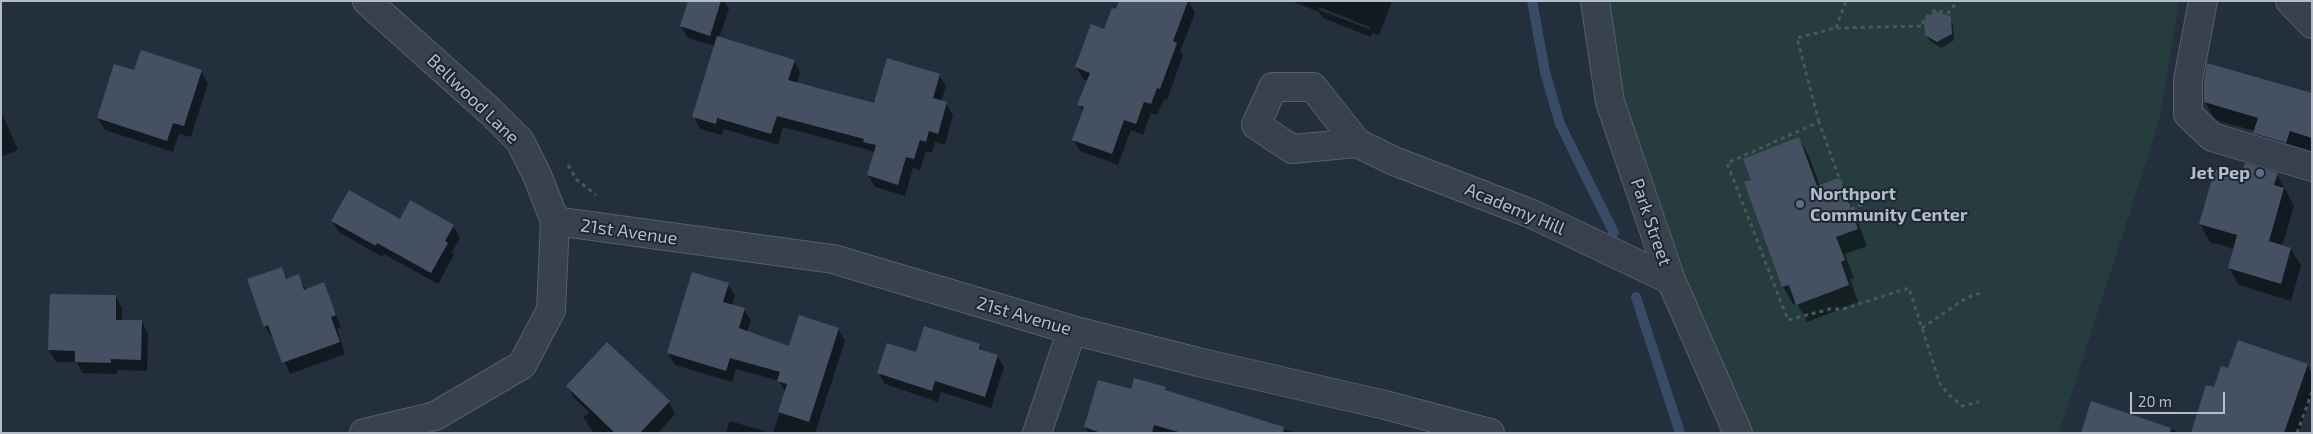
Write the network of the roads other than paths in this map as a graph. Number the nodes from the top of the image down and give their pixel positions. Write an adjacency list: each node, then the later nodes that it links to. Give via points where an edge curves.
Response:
1 (367, 1): 8 (street, Bellwood Lane, via 520,141)
2 (1595, 1): 9 (street, Park Street, via 1610,102)
3 (2203, 1): 7 (street, via 2188,80 2188,114 2212,137)
4 (2290, 1): 5 (street)
5 (2312, 24)
6 (1357, 143): 9 (street, Academy Hill, via 1394,161 1532,214)
7 (2312, 167)
8 (555, 221): 10 (street, 21st Avenue, via 834,259); 11 (street, Bellwood Lane, via 551,310 522,365 435,416)
9 (1671, 280): 14 (street, Park Street)
10 (1072, 330): 12 (street); 13 (street, 21st Avenue)
11 (364, 433)
12 (1037, 433)
13 (1490, 433)
14 (1738, 433)

